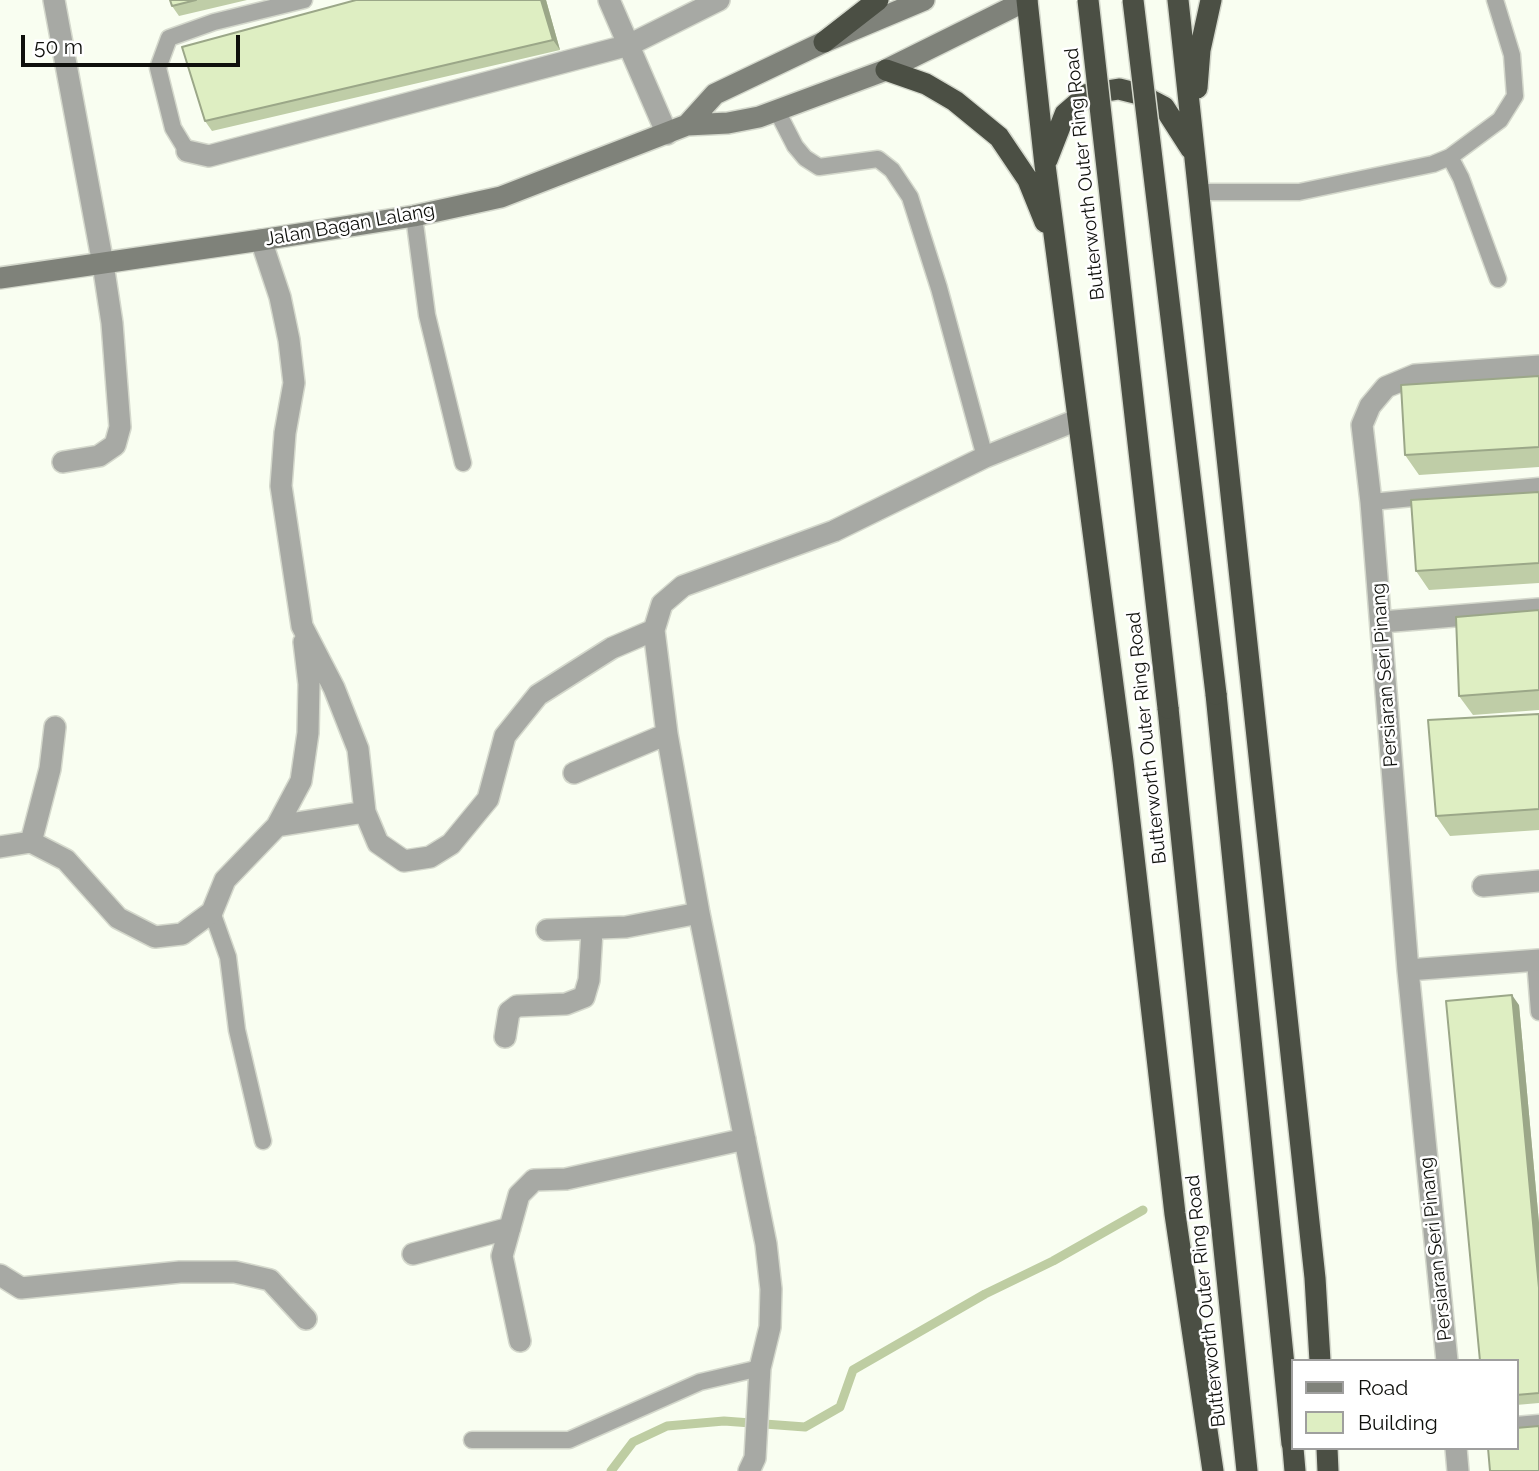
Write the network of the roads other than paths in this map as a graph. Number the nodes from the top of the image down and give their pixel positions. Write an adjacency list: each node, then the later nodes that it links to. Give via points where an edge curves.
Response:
1 (54, 0): 27 (street)
2 (304, 0): 20 (lane, via 169,38 158,68 173,128)
3 (609, 0): 14 (street)
4 (719, 0): 14 (street)
5 (878, 0): 13 (highway)
6 (924, 0): 13 (main road, Jalan Bagan Lalang)
7 (1027, 0): 15 (main road, Jalan Bagan Lalang); 22 (highway)
8 (1088, 0): 77 (highway, Butterworth Outer Ring Road, bridge)
9 (1133, 0): 70 (highway, bridge, via 1216,694)
10 (1178, 0): 19 (highway)
11 (1211, 0): 19 (highway, via 1200,50)
12 (1495, 0): 21 (lane, via 1512,55 1515,96 1500,120)
13 (824, 42): 17 (main road, Jalan Bagan Lalang, via 715,94)
14 (629, 45): 18 (street); 20 (street, via 209,156)
15 (886, 70): 16 (main road, Jalan Bagan Lalang); 26 (highway, via 936,90 999,137 1028,180)
16 (778, 111): 17 (main road, Jalan Bagan Lalang, via 728,123); 32 (lane, via 805,158 819,167 878,159 892,170 910,197)
17 (687, 125): 18 (main road, Jalan Bagan Lalang)
18 (667, 134): 24 (main road, Jalan Bagan Lalang, via 502,197)
19 (1193, 145): 22 (highway, via 1164,107 1119,89 1088,94 1065,114); 23 (highway)
20 (187, 151)
21 (1450, 157): 23 (lane, via 1299,192); 29 (lane)
22 (1045, 165): 26 (highway)
23 (1198, 192): 65 (highway)
24 (414, 216): 25 (main road, Jalan Bagan Lalang); 34 (lane, via 426,315)
25 (261, 240): 27 (main road, Jalan Bagan Lalang); 39 (street, via 289,340 293,383 281,486)
26 (1057, 253): 31 (highway)
27 (103, 264): 28 (main road, Jalan Bagan Lalang); 33 (street, via 120,427 115,445 99,456)
28 (0, 278)
29 (1498, 279)
30 (1539, 366): 36 (street, Persiaran Seri Pinang, via 1415,375 1386,387 1370,405 1362,425)
31 (1077, 420): 32 (street); 76 (highway, via 1123,761 1175,1214)
32 (985, 457): 40 (street, via 834,531 683,586 662,604)
33 (63, 462)
34 (463, 463)
35 (1539, 486): 36 (lane)
36 (1371, 502): 38 (street, Persiaran Seri Pinang)
37 (1539, 609): 38 (street)
38 (1381, 622): 55 (street, Persiaran Seri Pinang)
39 (302, 626): 44 (street, via 358,749); 45 (street, via 309,684 308,733 301,781)
40 (654, 630): 42 (street); 44 (street, via 612,648 538,695 505,736 488,799 451,844 430,856 404,861 378,843)
41 (55, 727): 46 (street, via 50,769)
42 (667, 734): 43 (street); 51 (street)
43 (574, 773)
44 (365, 812): 45 (street)
45 (277, 826): 50 (street, via 225,880)
46 (31, 842): 47 (street); 50 (street, via 66,860 118,919 155,937 182,934)
47 (0, 846)
48 (1539, 881): 49 (street)
49 (1483, 886)
50 (212, 912): 59 (lane, via 228,957 237,1030)
51 (699, 913): 53 (street); 58 (street)
52 (547, 930): 53 (street)
53 (592, 931): 57 (street, via 584,997 566,1004 517,1006 509,1012)
54 (1537, 960): 55 (street); 56 (lane)
55 (1408, 970): 66 (street, Persiaran Seri Pinang)
56 (1539, 1012)
57 (505, 1037)
58 (745, 1139): 60 (street, via 566,1178 534,1180 519,1195); 67 (street, via 771,1289 771,1328)
59 (263, 1141)
60 (510, 1228): 61 (street); 64 (street, via 502,1256)
61 (413, 1254)
62 (0, 1275): 63 (street, via 21,1287 180,1272 235,1272 270,1280)
63 (306, 1319)
64 (520, 1341)
65 (1321, 1359)
66 (1447, 1359)
67 (759, 1376): 71 (lane, via 700,1382 569,1440); 75 (street, via 755,1458)
68 (1539, 1423): 69 (lane)
69 (1518, 1425)
70 (1290, 1426)
71 (472, 1440)
72 (1292, 1450): 78 (highway)
73 (1327, 1450): 79 (highway)
74 (1456, 1450): 80 (street)
75 (749, 1471)
76 (1213, 1471)
77 (1247, 1471)
78 (1295, 1471)
79 (1328, 1471)
80 (1458, 1471)

